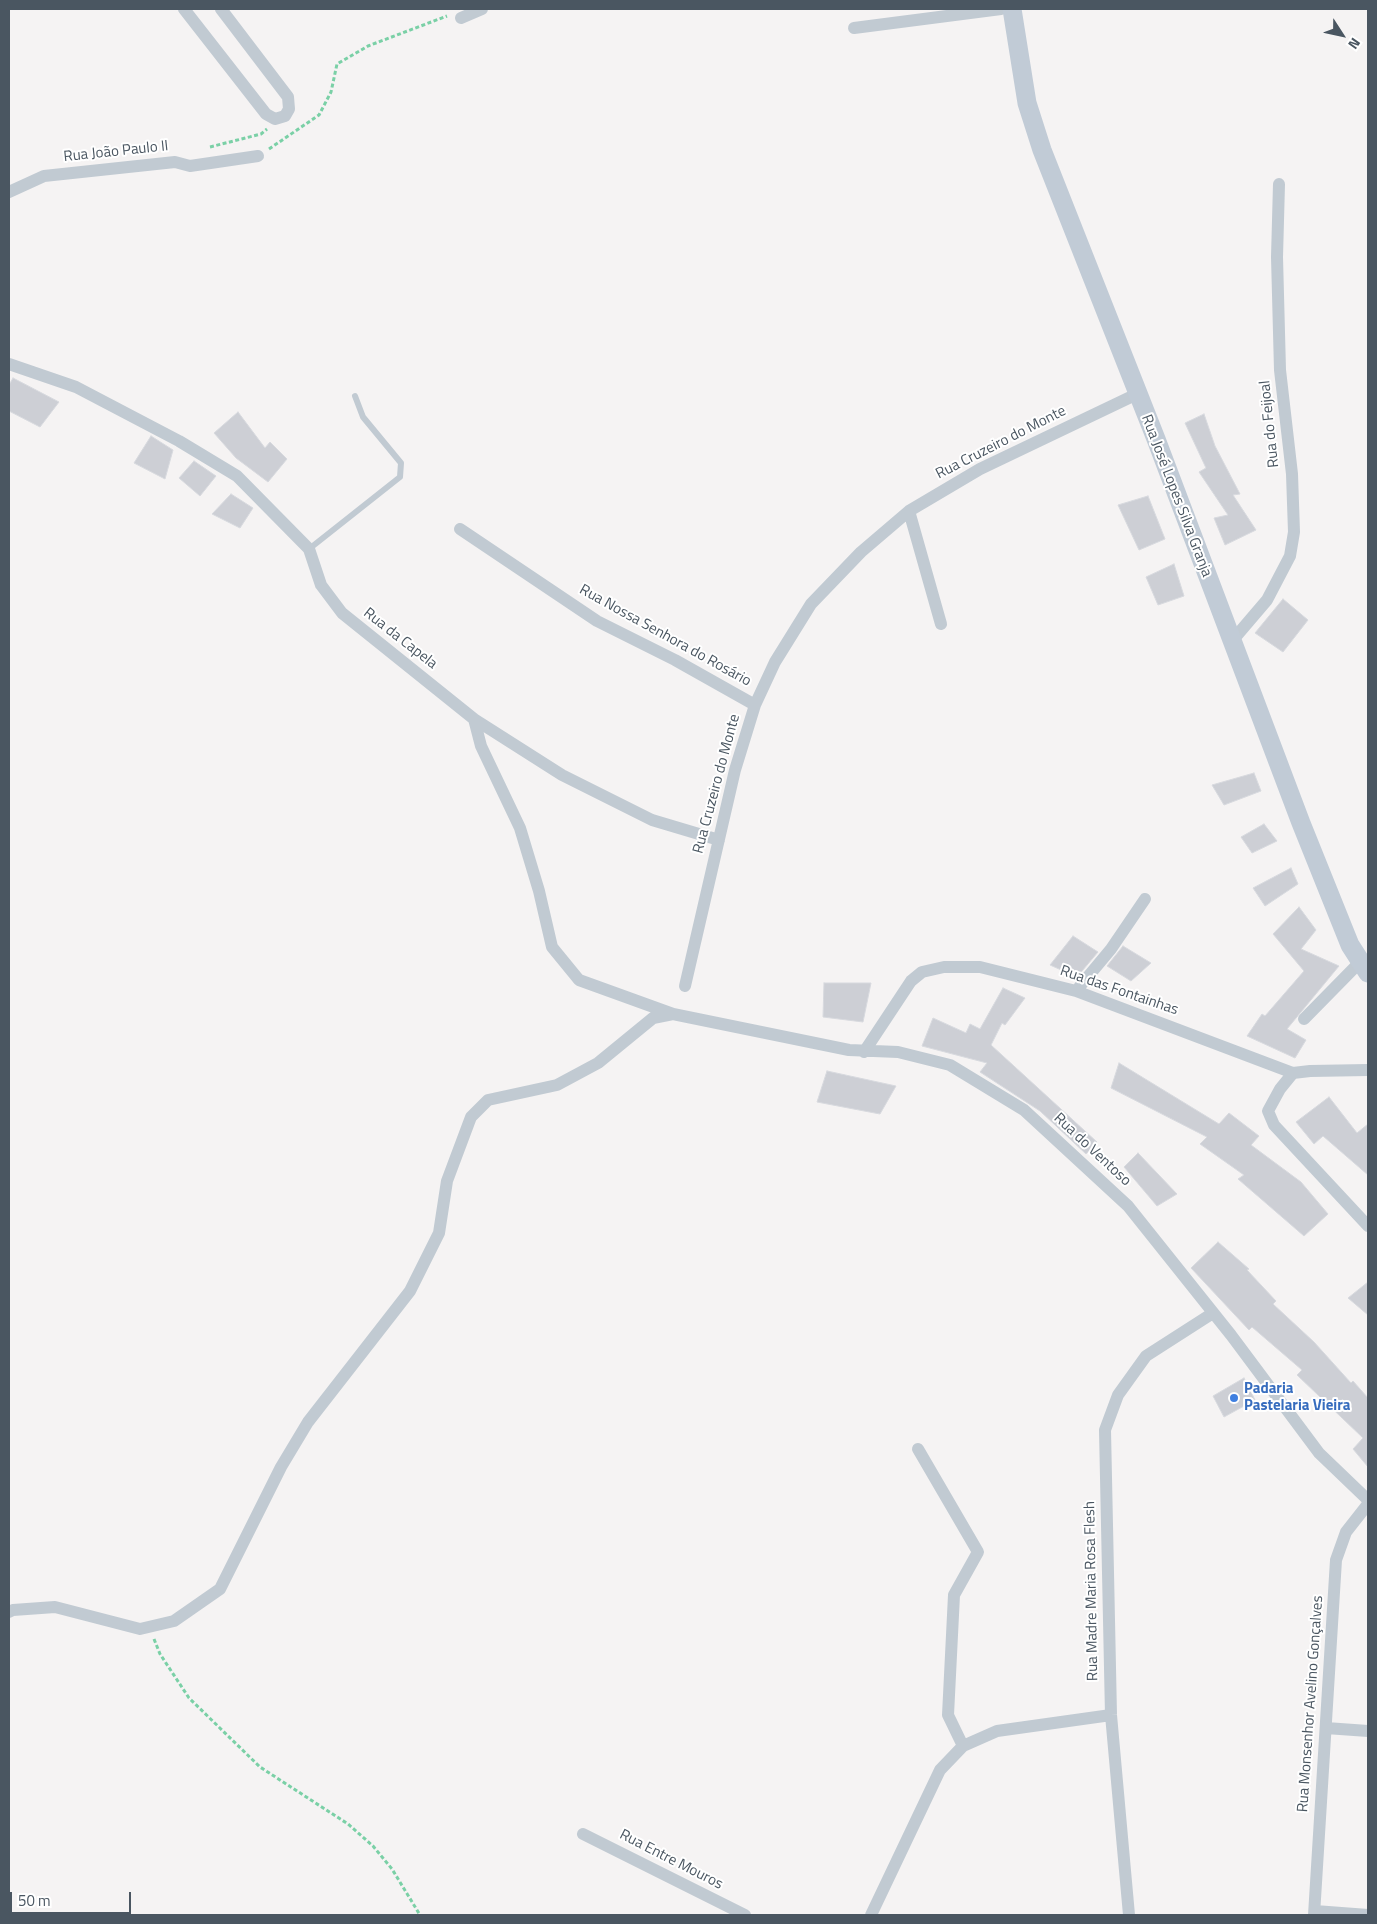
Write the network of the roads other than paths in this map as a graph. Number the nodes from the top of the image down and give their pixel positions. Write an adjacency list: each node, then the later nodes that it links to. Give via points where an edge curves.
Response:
1 (184, 9): 2 (street, via 266,114 275,119 285,116 289,109 288,97)
2 (221, 9)
3 (482, 9): 6 (street)
4 (1001, 9): 7 (street)
5 (1012, 9): 12 (main road, Rua José Lopes Silva Granja, via 1027,103 1042,150)
6 (461, 18)
7 (854, 28)
8 (258, 156): 10 (street, Rua João Paulo II, via 190,166 175,162 44,176)
9 (1280, 184): 18 (street, Rua do Feijoal, via 1277,258 1280,370 1292,474 1294,532 1290,556 1267,600)
10 (9, 192)
11 (9, 364): 16 (street, Rua da Capela, via 76,387 179,441 237,476)
12 (1137, 394): 14 (street, Rua Cruzeiro do Monte, via 980,468); 18 (main road, Rua José Lopes Silva Granja)
13 (355, 396): 16 (lane, via 363,417 401,463 400,477)
14 (909, 511): 17 (street); 19 (street, Rua Cruzeiro do Monte, via 861,552 811,604 775,662)
15 (460, 529): 19 (street, Rua Nossa Senhora do Rosário, via 597,621)
16 (310, 549): 20 (street, Rua da Capela, via 321,586 342,613)
17 (941, 624)
18 (1232, 641): 23 (main road, Rua José Lopes Silva Granja, via 1350,945)
19 (755, 705): 21 (street, Rua Cruzeiro do Monte, via 735,770)
20 (474, 719): 21 (street, Rua da Capela, via 562,775 643,816); 26 (street, via 481,746 520,828 552,947 579,980)
21 (719, 840): 24 (street, Rua Cruzeiro do Monte)
22 (1145, 899): 25 (street, via 1112,949)
23 (1364, 967): 27 (street)
24 (685, 986)
25 (1076, 991): 28 (street, Rua das Fontainhas, via 980,967 944,967 922,972 911,981); 30 (street, Rua das Fontainhas)
26 (673, 1014): 28 (street, Rua do Ventoso); 36 (street, via 653,1018 598,1063 557,1085 488,1100 471,1117 447,1181 439,1234 410,1291 308,1422 281,1467 220,1590 174,1620 145,1628 55,1607)
27 (1304, 1019)
28 (864, 1052): 32 (street, Rua do Ventoso, via 898,1052 950,1065 1024,1110 1128,1206)
29 (1368, 1070): 30 (street, Rua das Fontainhas)
30 (1293, 1073): 31 (street, via 1268,1110 1274,1125)
31 (1368, 1226)
32 (1213, 1313): 34 (street, Rua do Ventoso, via 1319,1453); 37 (street, Rua Madre Maria Rosa Flesh, via 1146,1356 1118,1395 1105,1430)
33 (918, 1450): 40 (street, via 978,1552 954,1595 948,1715)
34 (1368, 1500)
35 (1368, 1504): 38 (street, Rua Monsenhor Avelino Gonçalves, via 1346,1532 1336,1560)
36 (9, 1612)
37 (1110, 1715): 40 (street, via 997,1731); 46 (street, Rua Madre Maria Rosa Flesh)
38 (1326, 1728): 39 (street); 42 (street, Rua Monsenhor Avelino Gonçalves)
39 (1368, 1731)
40 (962, 1746): 45 (street, via 940,1770)
41 (583, 1834): 43 (street, Rua Entre Mouros)
42 (1314, 1913): 44 (street)
43 (738, 1914)
44 (1368, 1914)
45 (871, 1915)
46 (1129, 1915)

